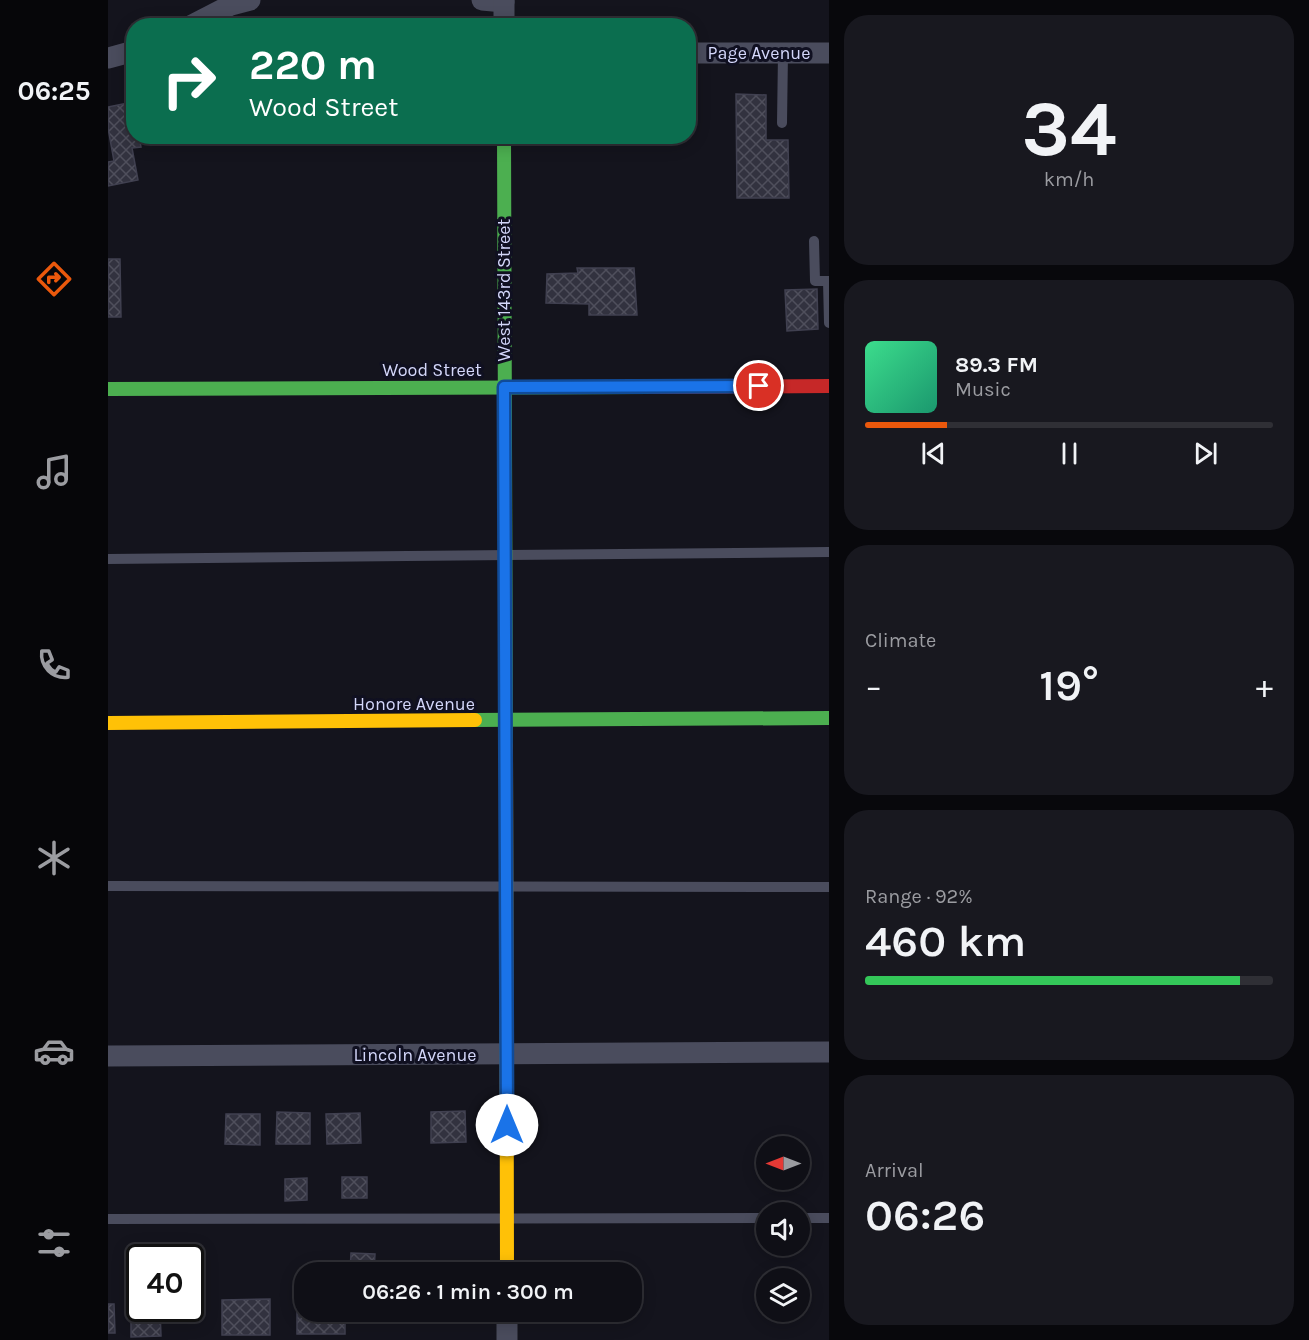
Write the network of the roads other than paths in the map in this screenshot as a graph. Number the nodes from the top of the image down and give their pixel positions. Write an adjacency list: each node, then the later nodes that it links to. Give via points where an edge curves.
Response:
1 (250, 0): 4 (street)
2 (482, 0): 3 (street)
3 (504, 1): 5 (street)
4 (202, 14)
5 (504, 18)
6 (126, 53): 10 (street)
7 (696, 53): 8 (street, Page Avenue)
8 (783, 53): 9 (street, Page Avenue); 11 (lane)
9 (829, 53)
10 (108, 58)
11 (782, 123)
12 (504, 144): 16 (street, West 143rd Street)
13 (814, 241): 14 (lane, via 815,281 828,281)
14 (829, 323)
15 (829, 386): 16 (street, Wood Street)
16 (504, 387): 17 (street, Wood Street); 19 (street, West 143rd Street)
17 (108, 389)
18 (829, 552): 19 (lane)
19 (505, 555): 20 (lane); 22 (street, West 143rd Street)
20 (108, 558)
21 (829, 718): 22 (street, Honore Avenue)
22 (505, 721): 23 (street, Honore Avenue); 25 (street, West 143rd Street)
23 (108, 723)
24 (108, 886): 25 (lane)
25 (506, 887): 26 (lane); 28 (street, West 143rd Street)
26 (829, 887)
27 (829, 1052): 28 (street, Lincoln Avenue)
28 (507, 1055): 29 (street, Lincoln Avenue); 34 (street, West 143rd Street)
29 (108, 1056)
30 (756, 1218): 34 (lane)
31 (810, 1218): 32 (lane)
32 (829, 1218)
33 (108, 1219): 34 (lane)
34 (507, 1219): 35 (street, West 143rd Street)
35 (507, 1262)
36 (507, 1322): 37 (street)
37 (507, 1340)

